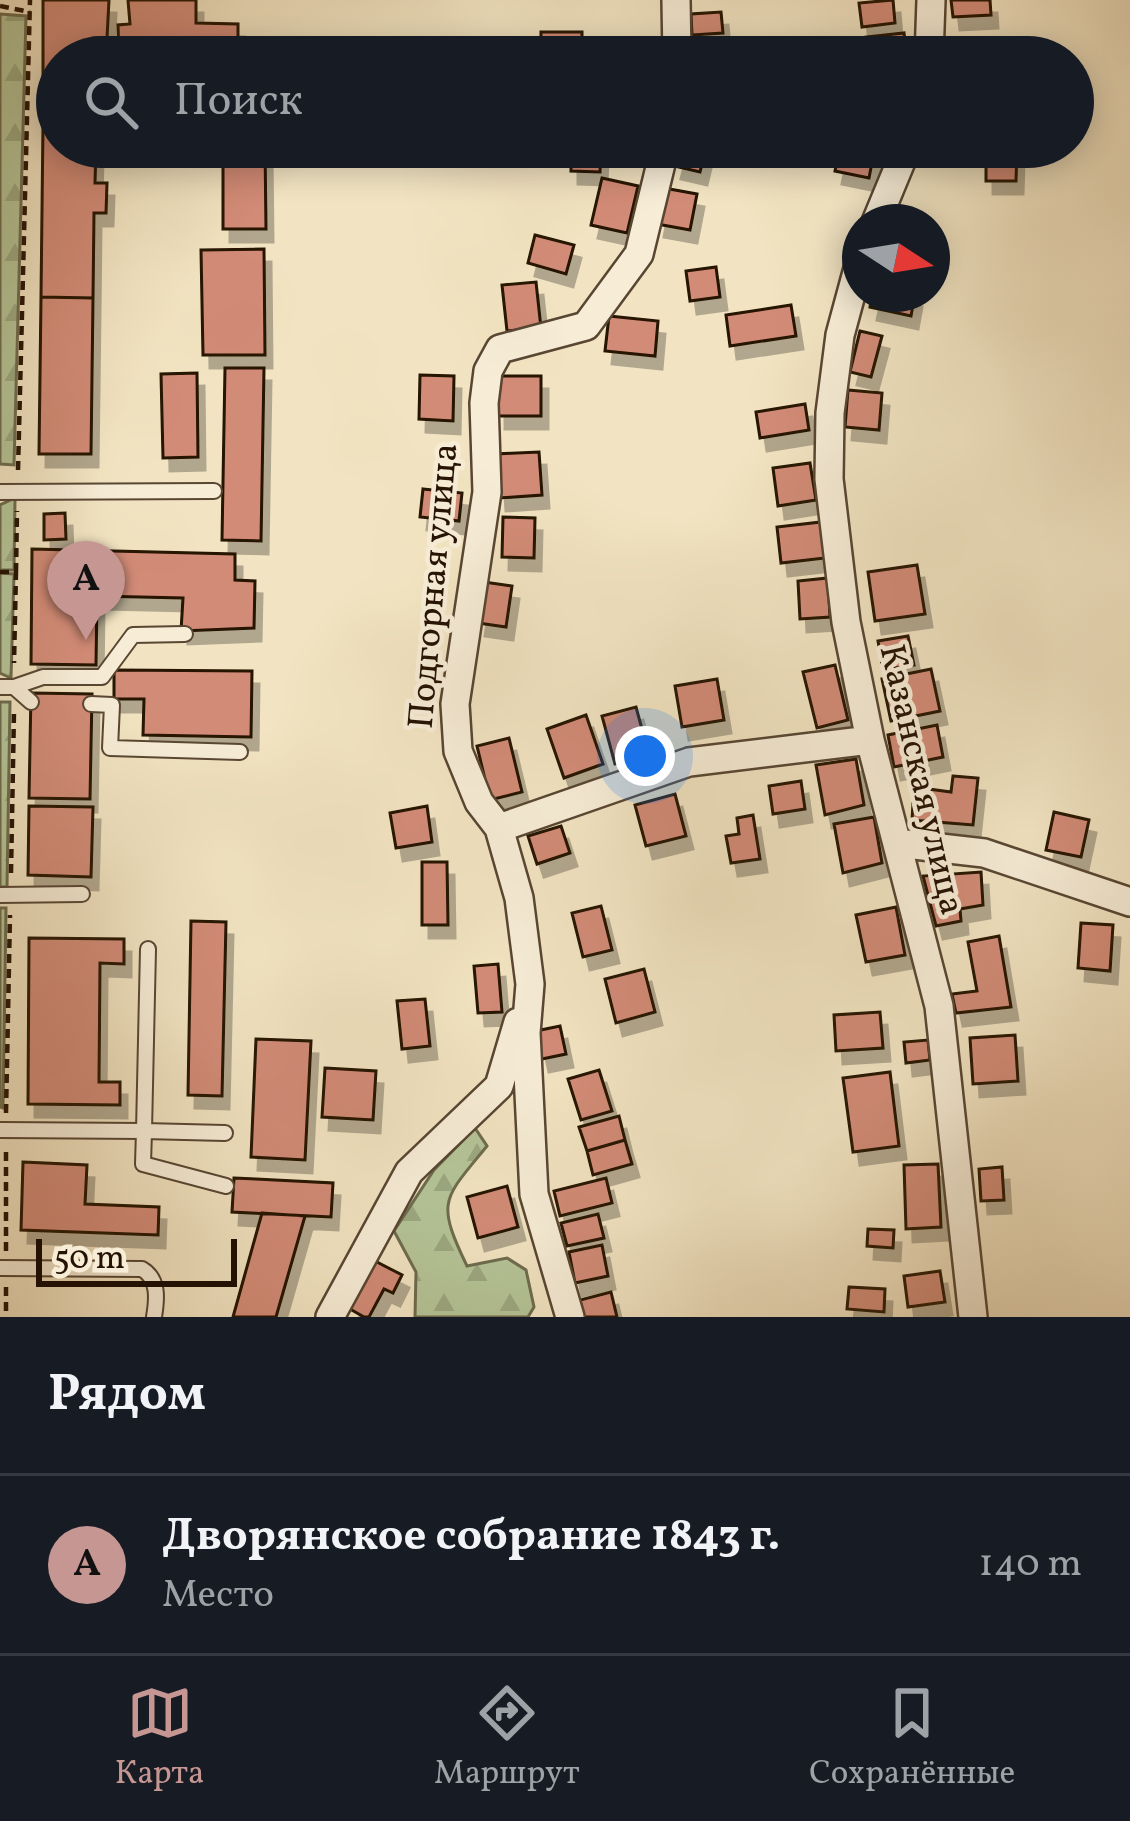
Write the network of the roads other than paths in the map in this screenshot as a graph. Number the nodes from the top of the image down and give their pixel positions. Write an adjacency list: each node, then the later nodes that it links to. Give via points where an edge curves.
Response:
1 (676, 0): 3 (street)
2 (931, 0): 4 (street)
3 (677, 36)
4 (930, 36)
5 (660, 168): 17 (street, Подгорная улица, via 639,254 586,326 500,349 488,371 487,491 455,704 458,751)
6 (899, 168): 7 (street)
7 (884, 204)
8 (846, 312): 15 (street, Казанская улица, via 830,413 830,478)
9 (214, 491): 10 (lane)
10 (0, 492)
11 (185, 634): 12 (lane, via 133,635 102,677 43,677)
12 (7, 687): 13 (lane)
13 (31, 702)
14 (91, 704): 16 (lane, via 112,705 110,748)
15 (870, 740): 17 (street, via 689,762); 18 (street, Казанская улица)
16 (240, 752)
17 (499, 828): 23 (street, Подгорная улица)
18 (897, 843): 21 (street, via 983,853); 32 (street, Казанская улица, via 939,1006)
19 (5, 894): 20 (lane)
20 (82, 894)
21 (1130, 902)
22 (148, 949): 25 (lane)
23 (530, 984): 30 (street, via 499,1086 409,1172); 31 (street, Подгорная улица, via 534,1194)
24 (3, 1130): 25 (lane)
25 (143, 1131): 26 (lane); 27 (lane, via 143,1164)
26 (225, 1133)
27 (226, 1186)
28 (3, 1268): 29 (lane, via 142,1269 156,1288)
29 (154, 1317)
30 (330, 1317)
31 (570, 1317)
32 (973, 1317)

